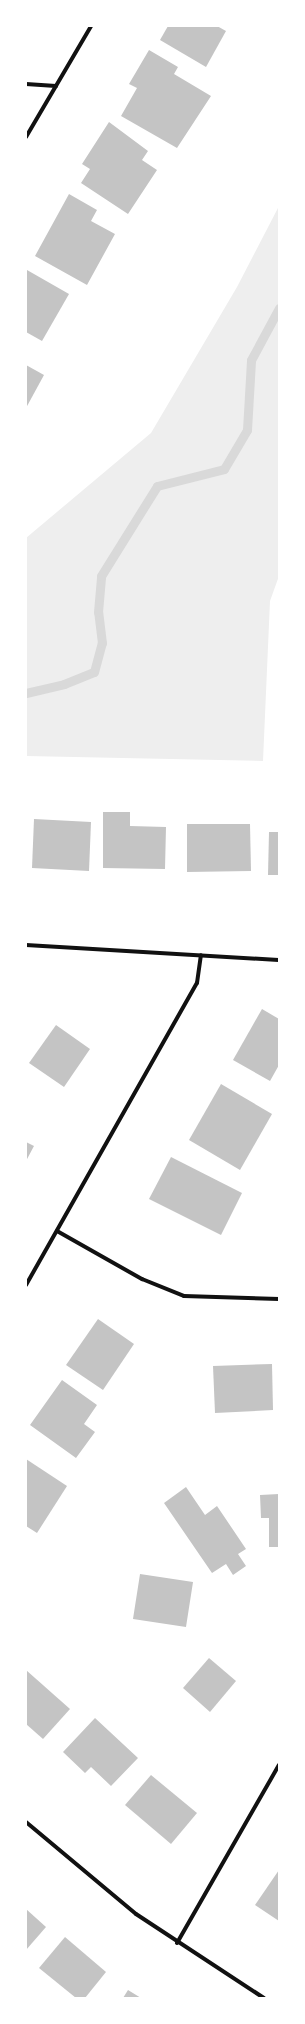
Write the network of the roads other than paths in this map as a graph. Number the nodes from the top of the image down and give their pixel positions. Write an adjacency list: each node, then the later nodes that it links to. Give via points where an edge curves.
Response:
1 (91, 26): 3 (street)
2 (26, 84): 3 (street)
3 (56, 86): 4 (street)
4 (26, 137)
5 (26, 945): 6 (street)
6 (201, 955): 7 (street); 8 (street, via 197,983)
7 (279, 960)
8 (57, 1231): 9 (street); 10 (street, via 142,1279 184,1296)
9 (26, 1285)
10 (279, 1298)
11 (279, 1764): 13 (street)
12 (26, 1822): 13 (street)
13 (177, 1943): 14 (street)
14 (264, 1998)

